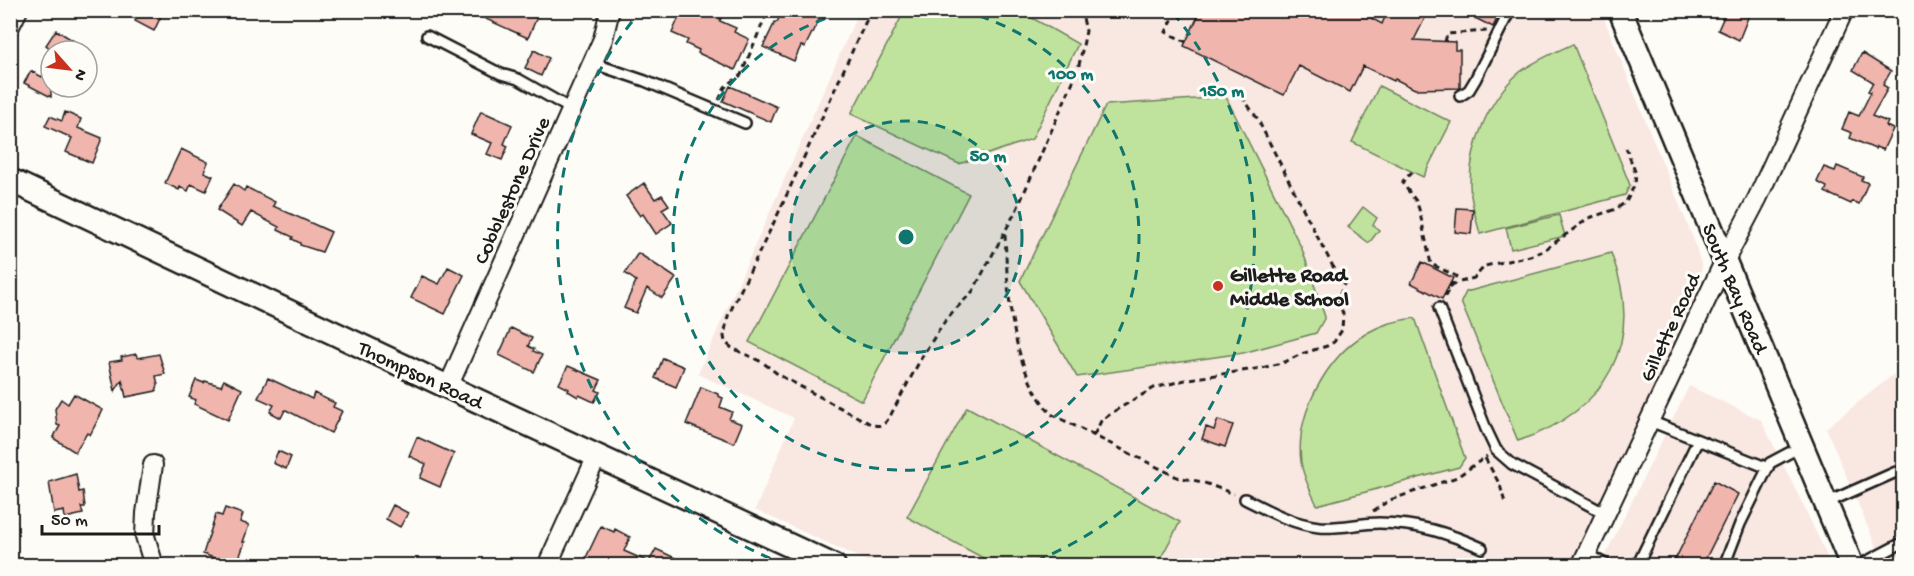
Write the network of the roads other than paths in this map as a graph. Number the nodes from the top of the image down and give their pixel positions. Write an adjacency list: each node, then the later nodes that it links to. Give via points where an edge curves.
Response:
1 (18, 10): 6 (street)
2 (610, 10): 8 (street, Cobblestone Drive)
3 (1510, 10): 9 (lane, via 1475,80)
4 (1620, 10): 13 (street, South Bay Road)
5 (1844, 10): 13 (street, Gillette Road)
6 (10, 26)
7 (427, 36): 10 (lane)
8 (592, 63): 10 (street, Cobblestone Drive); 11 (lane)
9 (1460, 96)
10 (572, 109): 15 (street, Cobblestone Drive)
11 (746, 123)
12 (10, 180): 15 (street, Thompson Road)
13 (1725, 260): 16 (street, Gillette Road); 18 (street, South Bay Road)
14 (1439, 308): 25 (lane, via 1496,450 1512,464)
15 (448, 387): 19 (street, Thompson Road)
16 (1650, 421): 17 (lane); 25 (street, Gillette Road)
17 (1698, 440): 21 (lane); 33 (lane)
18 (1802, 446): 21 (lane, via 1770,463); 24 (street, South Bay Road)
19 (597, 456): 30 (street); 31 (street, Thompson Road)
20 (153, 465): 29 (street, via 145,536)
21 (1768, 468): 34 (lane)
22 (1896, 472): 24 (lane)
23 (1245, 499): 27 (lane, via 1281,517 1309,525 1414,525)
24 (1826, 503): 35 (street, South Bay Road)
25 (1606, 514): 28 (street, Gillette Road)
26 (1904, 542): 36 (lane)
27 (1482, 549)
28 (1583, 560): 32 (lane)
29 (154, 566)
30 (547, 566)
31 (834, 566)
32 (1609, 566)
33 (1637, 566)
34 (1724, 566)
35 (1852, 566)
36 (1858, 566)

